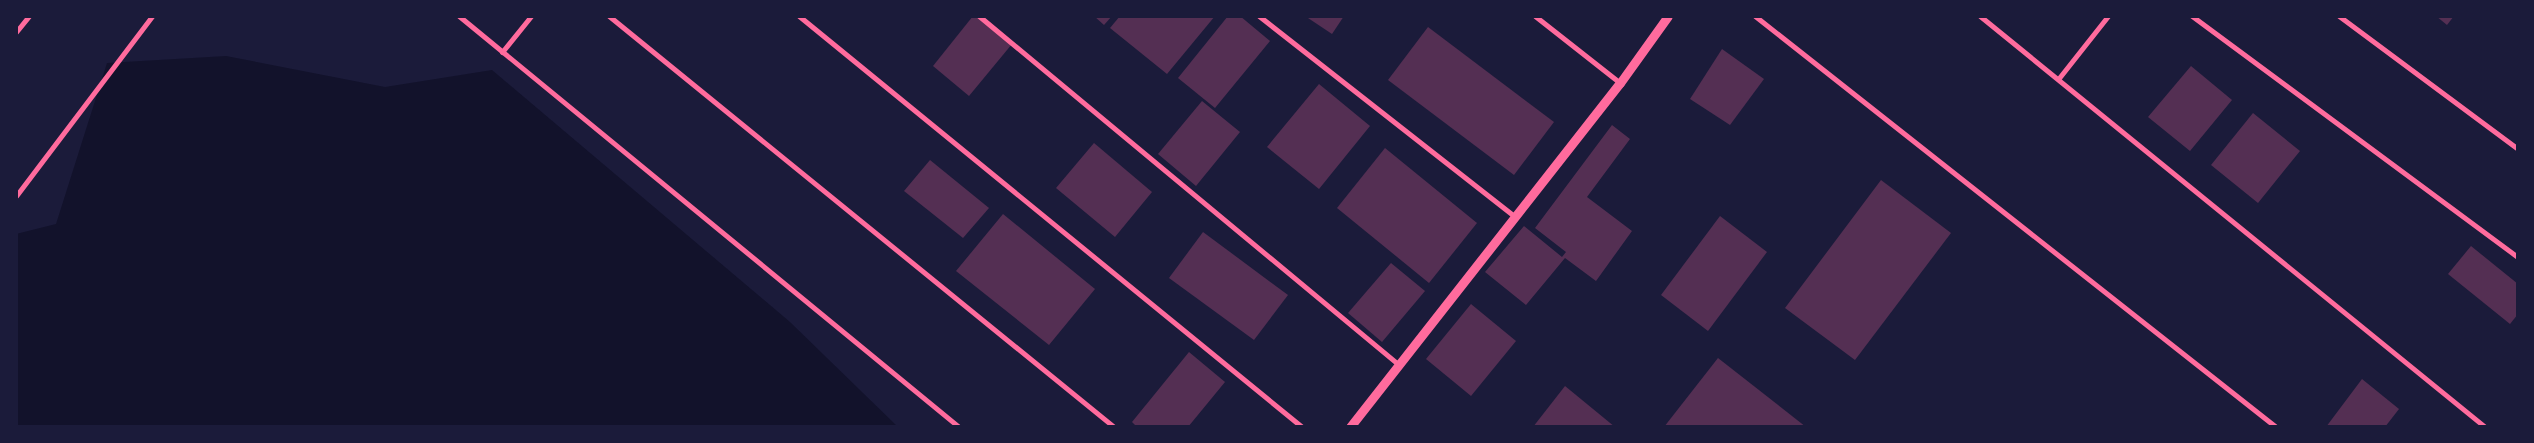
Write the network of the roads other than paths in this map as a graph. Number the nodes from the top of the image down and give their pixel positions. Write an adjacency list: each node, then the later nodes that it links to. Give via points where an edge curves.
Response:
1 (29, 16): 16 (street)
2 (152, 16): 21 (street)
3 (460, 16): 17 (street)
4 (531, 16): 17 (street)
5 (609, 16): 26 (street)
6 (799, 16): 27 (street)
7 (979, 16): 24 (street)
8 (1259, 16): 22 (street)
9 (1535, 16): 19 (street)
10 (1668, 16): 19 (street)
11 (1755, 16): 29 (street)
12 (1980, 16): 18 (street)
13 (2108, 16): 18 (street)
14 (2192, 16): 23 (street)
15 (2339, 16): 20 (street)
16 (16, 32)
17 (502, 52): 25 (street)
18 (2059, 78): 30 (street)
19 (1620, 83): 22 (street)
20 (2518, 149)
21 (16, 196)
22 (1515, 217): 24 (street)
23 (2518, 258)
24 (1400, 365): 28 (street)
25 (959, 427)
26 (1114, 427)
27 (1302, 427)
28 (1350, 427)
29 (2276, 427)
30 (2485, 427)

